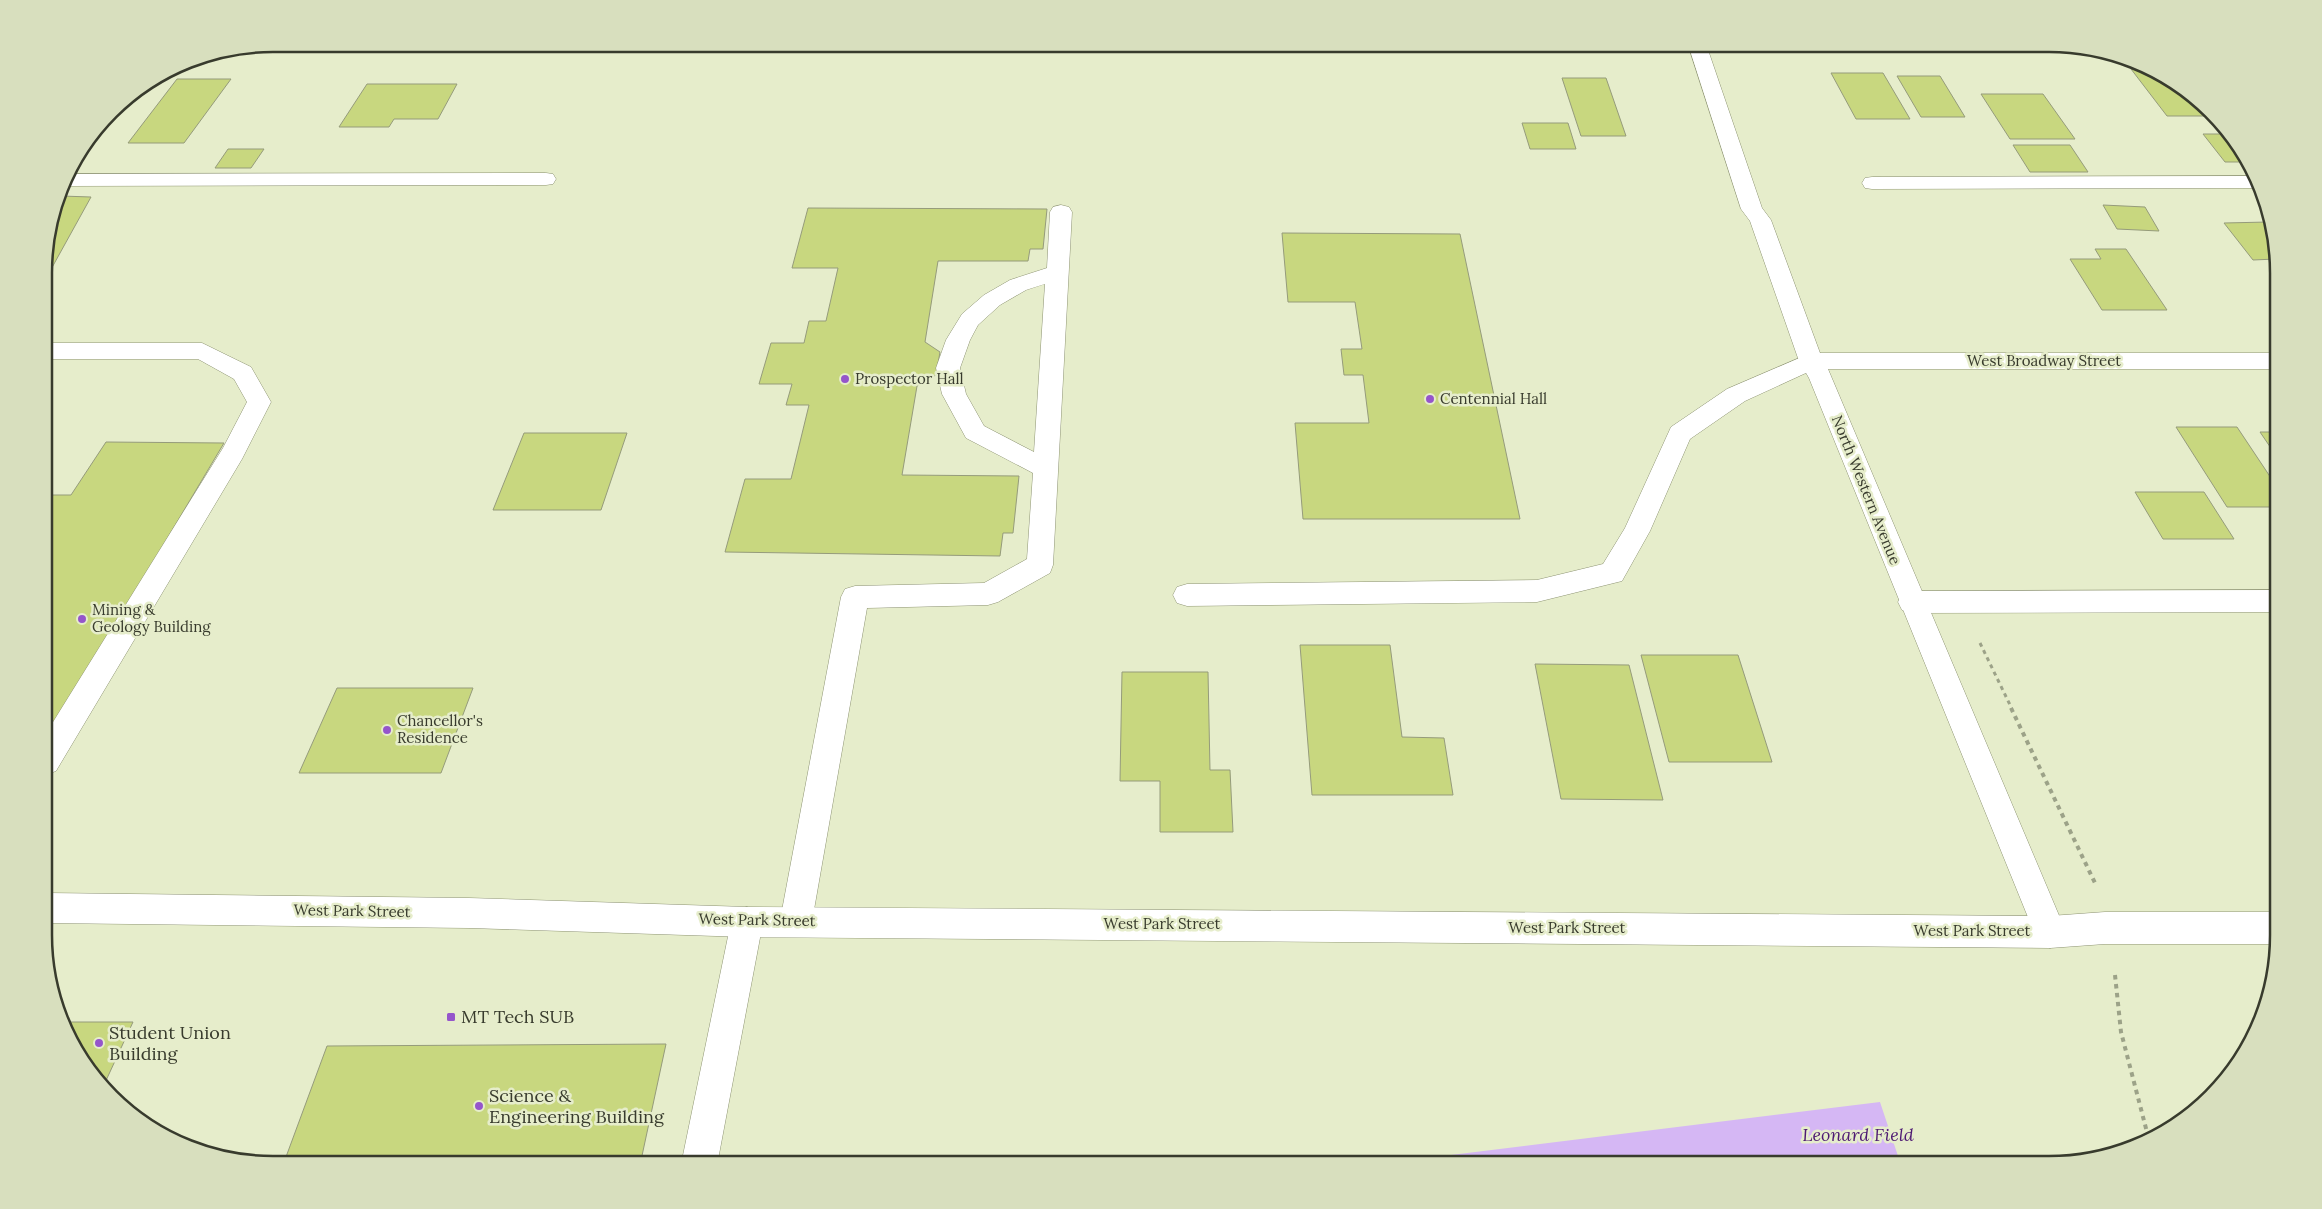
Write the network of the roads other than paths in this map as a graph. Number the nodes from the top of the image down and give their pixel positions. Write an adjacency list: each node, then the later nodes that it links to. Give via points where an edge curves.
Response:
1 (1700, 52): 9 (street, North Western Avenue, via 1752,209 1760,220)
2 (73, 180): 3 (street)
3 (546, 180)
4 (2250, 182): 5 (street)
5 (1872, 183)
6 (1061, 212): 7 (street)
7 (1058, 272): 11 (street); 11 (street, via 1018,285 992,300 970,320 958,340 948,368 954,394 975,432)
8 (52, 351): 15 (street, via 202,351 243,373 259,402 233,452)
9 (1811, 360): 10 (street, West Broadway Street); 12 (street, via 1736,396 1680,433 1637,531 1612,573 1537,591); 13 (street, North Western Avenue)
10 (2270, 361)
11 (1046, 469): 17 (street, via 1040,565 988,594 855,597)
12 (1187, 595)
13 (1912, 602): 14 (street); 20 (street, North Western Avenue)
14 (2270, 602)
15 (52, 750)
16 (52, 908): 18 (street, West Park Street, via 469,912)
17 (796, 921): 18 (street, West Park Street); 20 (street, West Park Street)
18 (747, 922): 21 (street)
19 (2270, 928): 20 (street, West Park Street, via 2105,928)
20 (2050, 932)
21 (701, 1156)

